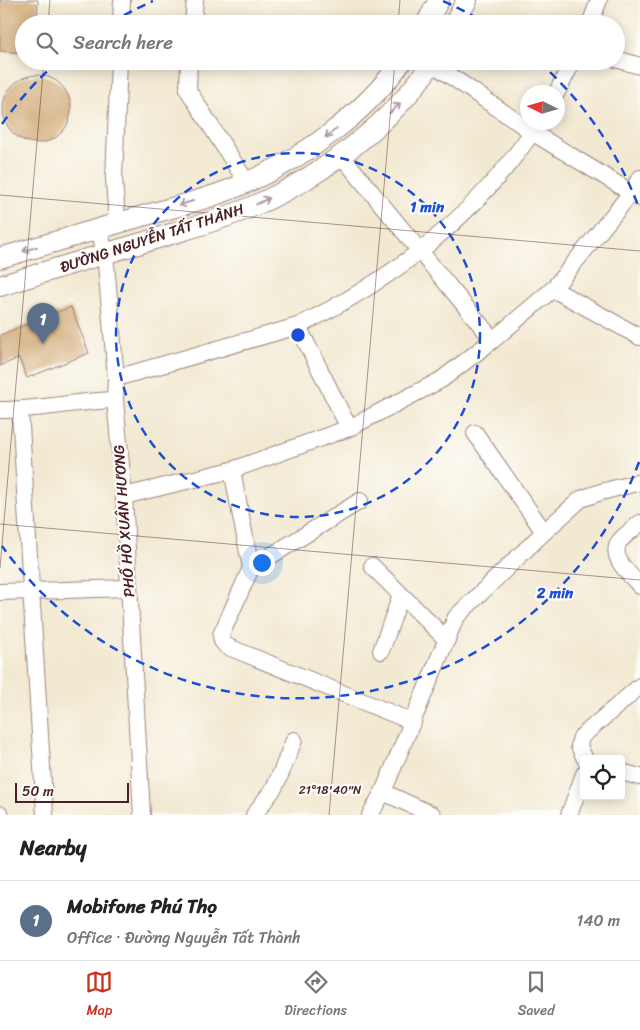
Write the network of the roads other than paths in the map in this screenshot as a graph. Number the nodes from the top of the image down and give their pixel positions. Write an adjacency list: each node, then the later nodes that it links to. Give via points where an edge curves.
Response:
1 (122, 0): 6 (street)
2 (195, 0): 7 (street)
3 (439, 0): 8 (main road)
4 (467, 0): 9 (main road)
5 (599, 0): 10 (street)
6 (121, 15)
7 (193, 15)
8 (431, 15)
9 (459, 15)
10 (593, 15)
11 (625, 62): 12 (street)
12 (640, 66)
13 (119, 70): 27 (street, PHỐ HỒ XUÂN HƯƠNG, via 114,178)
14 (189, 70): 25 (street, via 192,99)
15 (395, 70): 25 (main road, ĐƯỜNG NGUYỄN TẤT THÀNH, one-way to 25, via 364,105 328,136)
16 (426, 70): 23 (main road, ĐƯỜNG NGUYỄN TẤT THÀNH, one-way to 16, via 397,106)
17 (444, 70): 20 (street)
18 (568, 70): 19 (street)
19 (561, 85)
20 (520, 118)
21 (533, 130): 28 (street, via 500,174 459,219)
22 (539, 130): 26 (street)
23 (341, 155): 28 (street); 29 (main road, ĐƯỜNG NGUYỄN TẤT THÀNH, one-way to 23, via 218,220 256,205)
24 (640, 178): 26 (street)
25 (247, 183): 27 (main road, ĐƯỜNG NGUYỄN TẤT THÀNH, one-way to 27)
26 (636, 196): 32 (street)
27 (108, 226): 29 (street, PHỐ HỒ XUÂN HƯƠNG); 30 (main road, ĐƯỜNG NGUYỄN TẤT THÀNH, one-way to 30)
28 (421, 252): 33 (street, via 361,292); 35 (street)
29 (105, 253): 31 (main road, ĐƯỜNG NGUYỄN TẤT THÀNH); 36 (street, PHỐ HỒ XUÂN HƯƠNG)
30 (0, 258)
31 (0, 286)
32 (553, 289): 34 (street); 35 (street)
33 (298, 326): 36 (street); 40 (street)
34 (640, 337)
35 (493, 340): 40 (street, via 441,380)
36 (116, 378): 37 (street, PHỐ HỒ XUÂN HƯƠNG)
37 (115, 400): 39 (street); 44 (street, PHỐ HỒ XUÂN HƯƠNG)
38 (0, 410): 39 (street)
39 (20, 410): 52 (street)
40 (349, 428): 42 (street)
41 (475, 433): 47 (street)
42 (232, 470): 44 (street); 49 (street)
43 (640, 482): 47 (street, via 581,499)
44 (124, 496): 51 (street, PHỐ HỒ XUÂN HƯƠNG)
45 (360, 501): 49 (street)
46 (640, 523): 50 (street, via 619,543 616,553)
47 (544, 532): 55 (street, via 456,617)
48 (372, 566): 54 (street)
49 (251, 568): 58 (street, via 221,635 226,646)
50 (640, 586)
51 (129, 588): 52 (street); 66 (street, PHỐ HỒ XUÂN HƯƠNG)
52 (31, 590): 53 (street); 65 (street)
53 (0, 592)
54 (401, 595): 55 (street); 56 (street)
55 (447, 640): 58 (street)
56 (381, 651)
57 (640, 686): 60 (street, via 581,737 579,746)
58 (413, 722): 64 (street)
59 (294, 740): 67 (street, via 274,788)
60 (583, 755)
61 (625, 773): 62 (street)
62 (640, 777)
63 (580, 785): 70 (street)
64 (384, 792): 68 (street); 69 (street)
65 (45, 815)
66 (142, 815)
67 (254, 815)
68 (370, 815)
69 (433, 815)
70 (569, 815)

